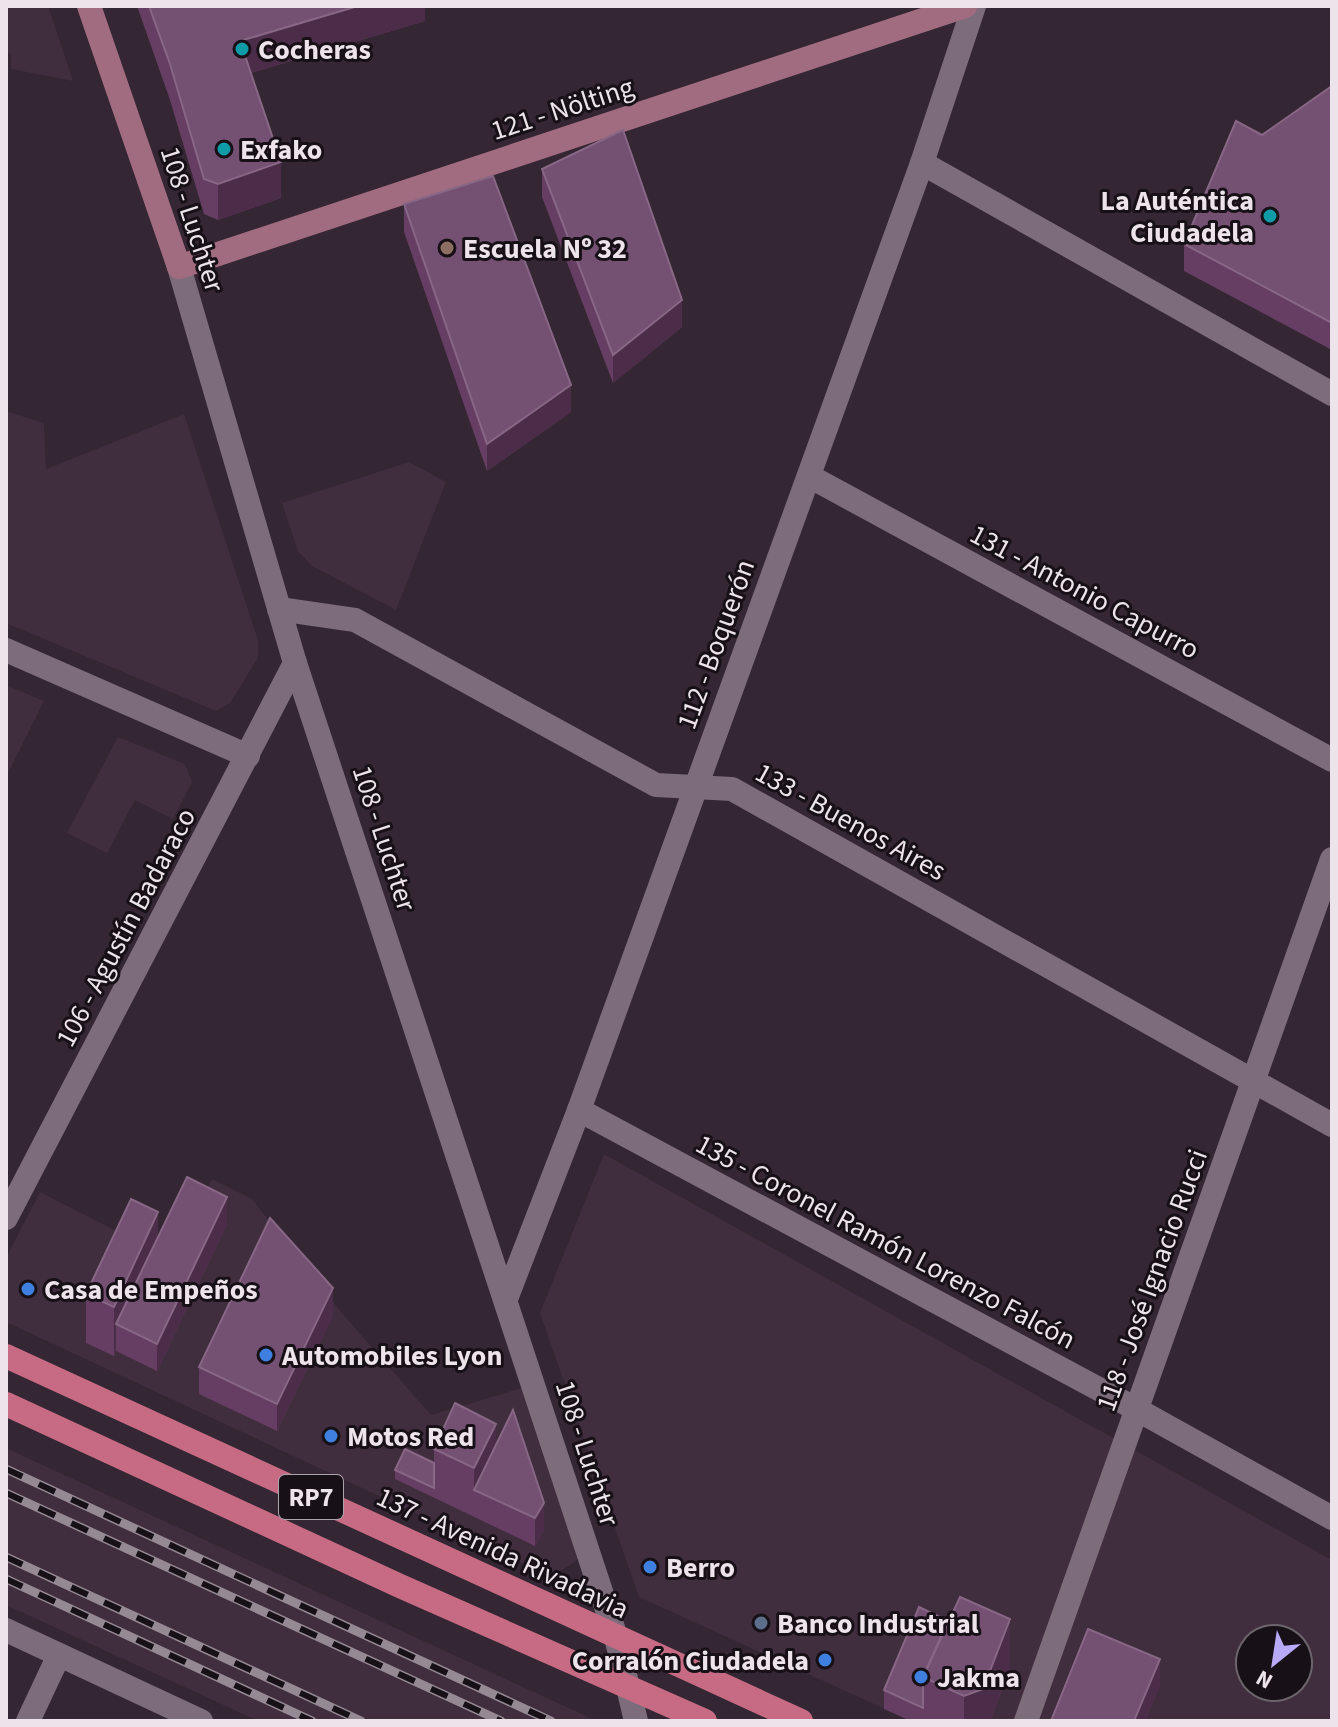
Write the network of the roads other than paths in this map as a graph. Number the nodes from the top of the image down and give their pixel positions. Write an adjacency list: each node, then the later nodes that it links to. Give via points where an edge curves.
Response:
1 (89, 6): 5 (street, 108 - Luchter)
2 (965, 6): 5 (street, 121 - Nölting)
3 (974, 6): 4 (street, 112 - Boquerón)
4 (922, 163): 6 (street); 7 (street, 112 - Boquerón)
5 (179, 267): 8 (street, 108 - Luchter)
6 (1332, 394)
7 (809, 476): 12 (street, 131 - Antonio Capurro); 13 (street, 112 - Boquerón)
8 (279, 609): 10 (street, 108 - Luchter); 13 (street, 133 - Buenos Aires, via 355,620 656,785)
9 (6, 650): 11 (street)
10 (295, 663): 11 (street, 106 - Agustín Badaraco); 19 (street, 108 - Luchter)
11 (248, 756): 18 (street, 106 - Agustín Badaraco)
12 (1332, 760)
13 (696, 785): 15 (street, 133 - Buenos Aires, via 732,789); 16 (street, 112 - Boquerón)
14 (1332, 859): 15 (street, 118 - José Ignacio Rucci)
15 (1254, 1081): 17 (street, 133 - Buenos Aires); 22 (street, 118 - José Ignacio Rucci)
16 (579, 1110): 19 (street, 112 - Boquerón); 22 (street, 135 - Coronel Ramón Lorenzo Falcón)
17 (1332, 1125)
18 (6, 1218)
19 (506, 1299): 25 (street, 108 - Luchter)
20 (6, 1356): 25 (main road, 137 - Avenida Rivadavia / RP7)
21 (6, 1404): 27 (main road, RP7)
22 (1136, 1409): 23 (street, 135 - Coronel Ramón Lorenzo Falcón); 33 (street, 118 - José Ignacio Rucci)
23 (1332, 1518)
24 (6, 1630): 26 (street)
25 (616, 1637): 27 (street, 108 - Luchter); 32 (main road, 137 - Avenida Rivadavia / RP7)
26 (59, 1655): 28 (street); 29 (street)
27 (629, 1687): 30 (street, 108 - Luchter); 31 (main road, RP7)
28 (28, 1721)
29 (201, 1721)
30 (636, 1721)
31 (705, 1721)
32 (801, 1721)
33 (1026, 1721)

